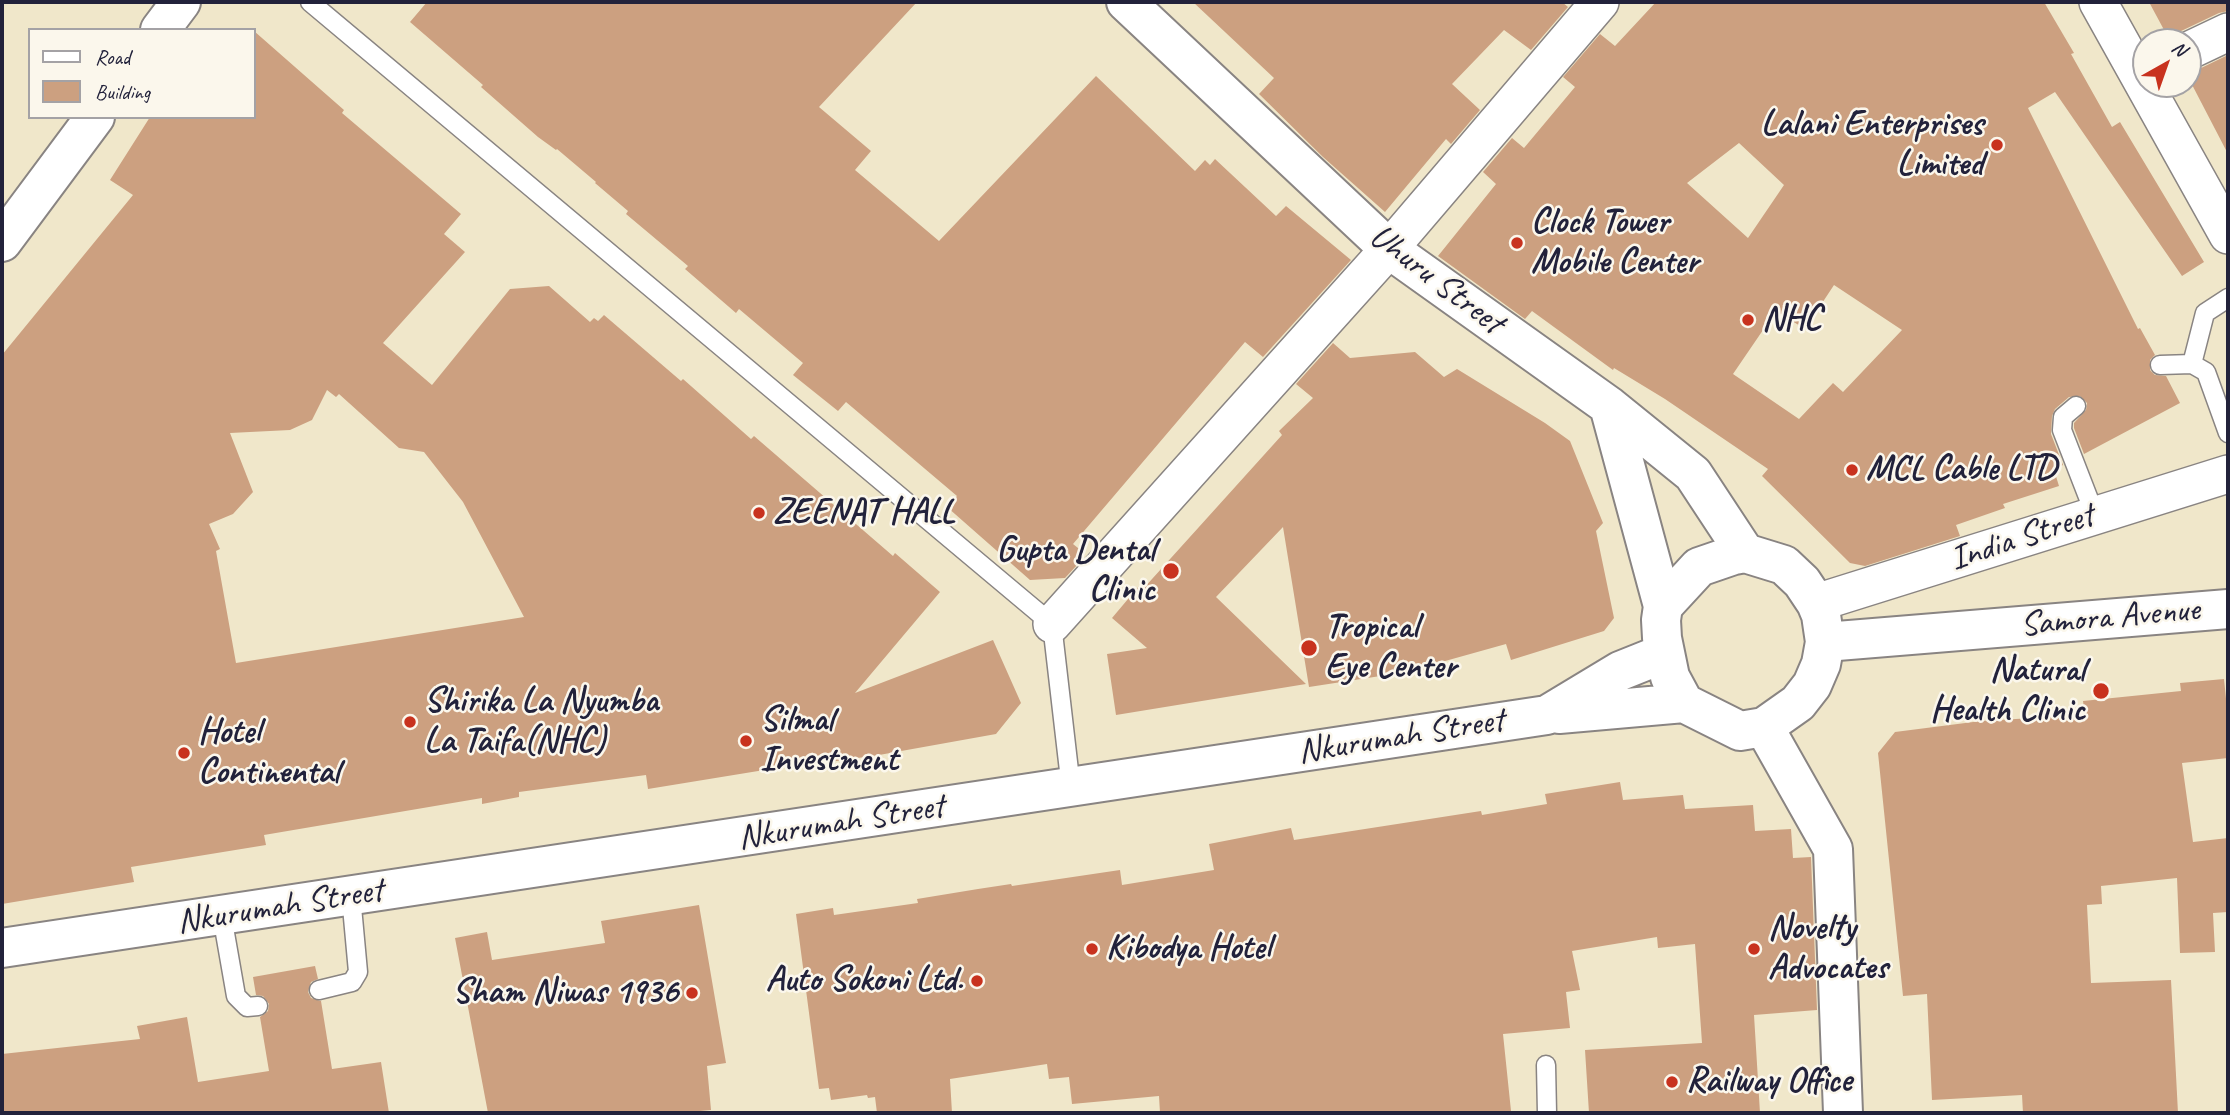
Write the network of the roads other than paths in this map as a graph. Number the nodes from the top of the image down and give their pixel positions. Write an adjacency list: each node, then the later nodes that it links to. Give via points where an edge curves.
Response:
1 (181, 2): 6 (main road)
2 (310, 2): 27 (lane)
3 (1126, 2): 14 (main road, Uhuru Street)
4 (1600, 2): 14 (street)
5 (2098, 2): 9 (street)
6 (162, 28)
7 (2228, 32): 8 (street)
8 (2202, 44)
9 (2132, 56)
10 (2156, 98): 12 (street)
11 (94, 119): 13 (main road)
12 (2228, 234)
13 (2, 243)
14 (1389, 249): 18 (main road, Uhuru Street); 27 (street)
15 (2228, 298): 16 (lane, via 2205,313)
16 (2192, 364): 17 (lane); 20 (lane, via 2206,372)
17 (2160, 365)
18 (1609, 406): 23 (main road, Uhuru Street, via 1693,474); 25 (main road)
19 (2076, 406): 22 (lane, via 2063,417 2063,430)
20 (2228, 433)
21 (2228, 474): 22 (street, India Street)
22 (2095, 515): 24 (street, India Street)
23 (1745, 553): 24 (main road, via 1784,565); 25 (main road, via 1699,567)
24 (1816, 603): 28 (main road)
25 (1663, 607): 29 (main road)
26 (2228, 609): 28 (main road, Samora Avenue)
27 (1052, 624): 33 (lane)
28 (1825, 642): 32 (main road, via 1812,685 1798,703)
29 (1665, 653): 30 (main road, via 1670,677); 31 (main road, Nkurumah Street, via 1620,671)
30 (1684, 703): 31 (main road); 32 (main road, via 1740,732)
31 (1547, 715): 33 (main road, Nkurumah Street)
32 (1764, 727): 41 (main road, via 1832,849)
33 (1071, 788): 34 (main road, Nkurumah Street)
34 (351, 896): 35 (main road, Nkurumah Street); 37 (lane, via 358,972 352,982)
35 (222, 916): 36 (main road, Nkurumah Street); 38 (lane, via 236,996 247,1007)
36 (2, 948)
37 (320, 990)
38 (258, 1006)
39 (1546, 1065): 40 (lane)
40 (1547, 1113)
41 (1843, 1113)

